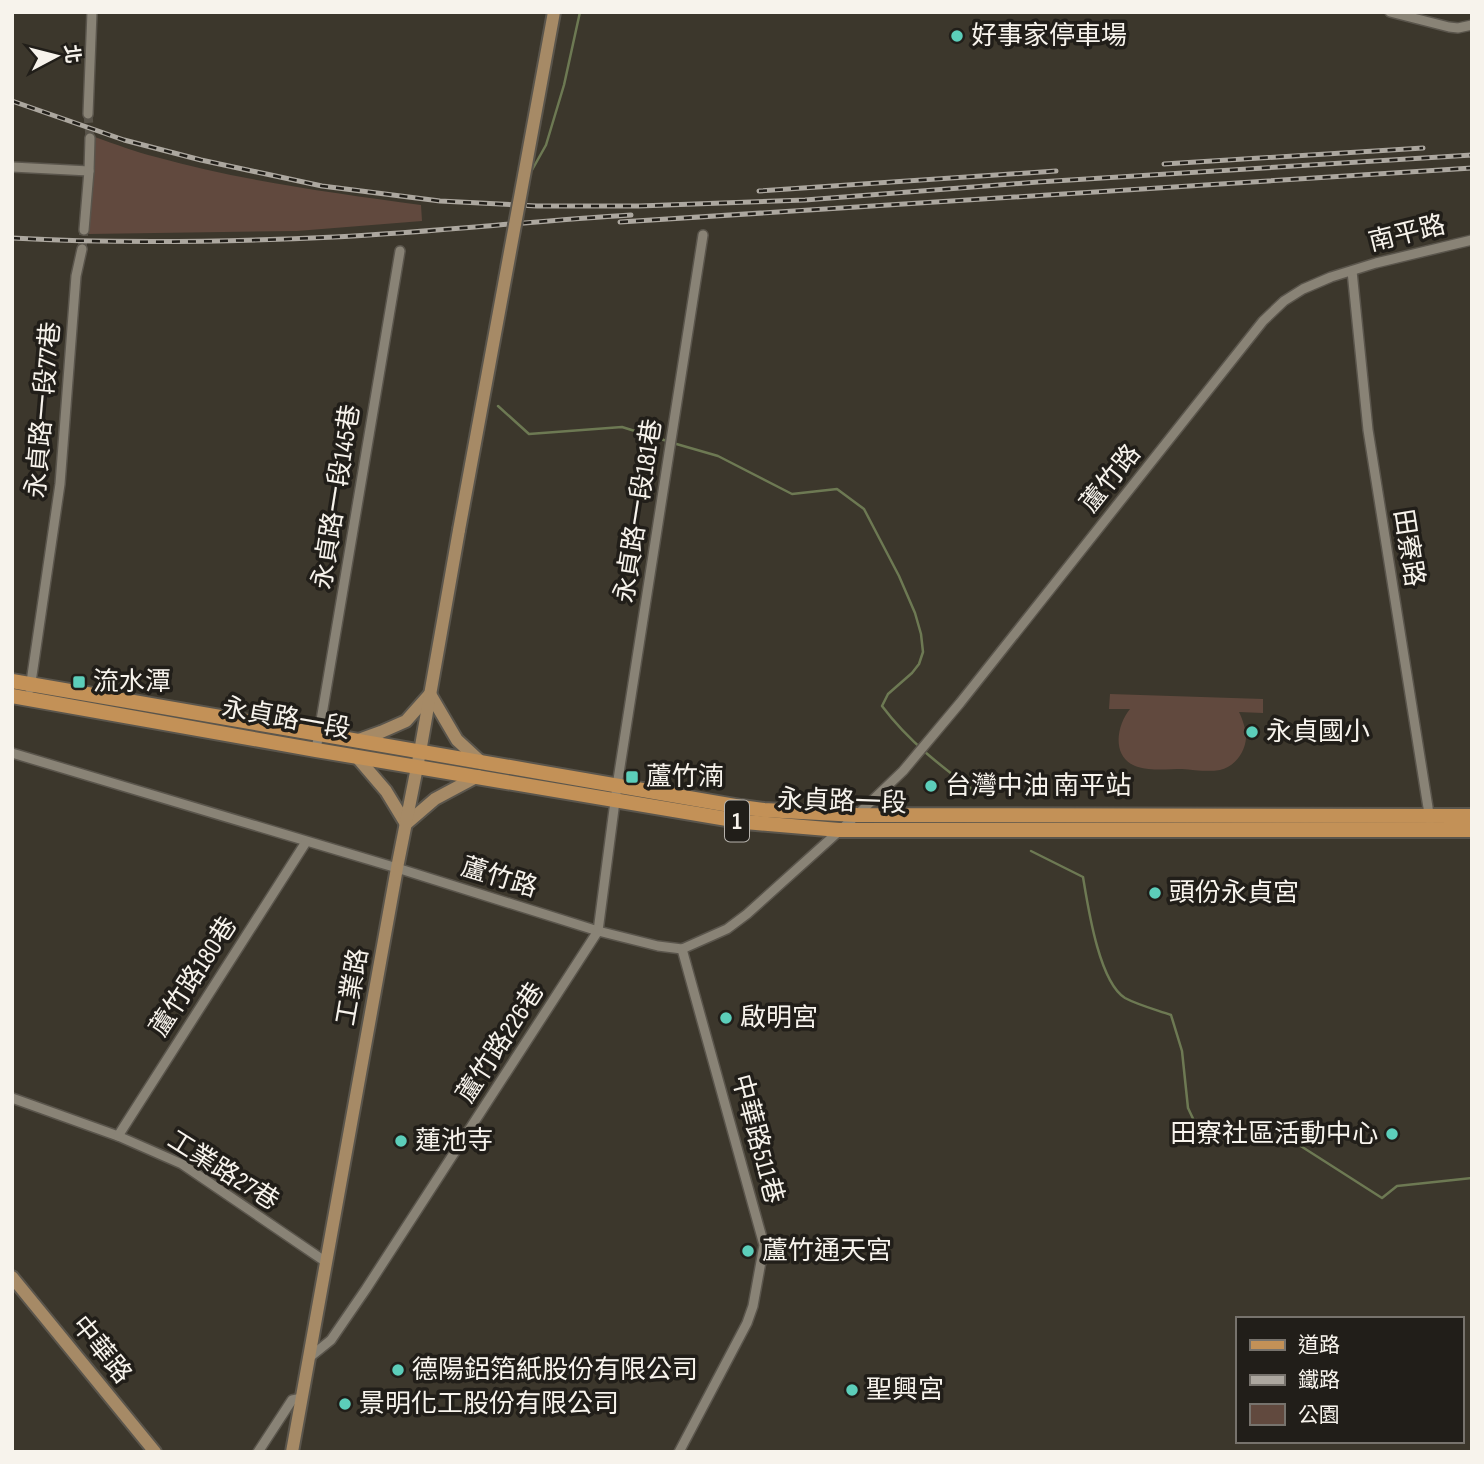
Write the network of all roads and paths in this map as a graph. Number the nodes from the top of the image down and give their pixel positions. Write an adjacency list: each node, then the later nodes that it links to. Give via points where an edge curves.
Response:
1 (92, 12): 5 (street)
2 (554, 12): 17 (street, 工業路, bridge)
3 (1390, 12): 4 (street, via 1458,29)
4 (1472, 24)
5 (88, 114)
6 (90, 138): 8 (street)
7 (12, 167): 8 (street)
8 (89, 172): 9 (street)
9 (84, 230)
10 (703, 235): 24 (street, 永貞路一段181巷)
11 (1472, 240): 14 (street, 南平路)
12 (82, 249): 16 (street, 永貞路一段77巷, via 60,484)
13 (400, 251): 19 (street, 永貞路一段145巷)
14 (1352, 271): 25 (street, 蘆竹路, via 1303,289 1263,321 926,744); 26 (street, 田寮路, via 1368,430)
15 (12, 681): 16 (main road, 永貞路一段 / 1)
16 (30, 692): 18 (main road, 永貞路一段 / 1); 19 (main road, 永貞路一段 / 1)
17 (430, 694): 20 (street, via 406,721); 22 (street, 工業路); 23 (street)
18 (12, 695)
19 (318, 743): 20 (main road, 永貞路一段 / 1)
20 (356, 748): 22 (main road, 永貞路一段 / 1); 29 (street)
21 (12, 753): 33 (street, 蘆竹路)
22 (419, 759): 23 (main road, 永貞路一段 / 1); 29 (street, 工業路)
23 (480, 770): 24 (main road, 永貞路一段 / 1); 29 (street)
24 (616, 793): 25 (main road, 永貞路一段 / 1); 30 (main road, 永貞路一段 / 1, via 745,822); 35 (street, 蘆竹路226巷)
25 (857, 815): 28 (main road, 永貞路一段 / 1); 30 (street)
26 (1430, 815): 27 (main road, 永貞路一段 / 1); 28 (main road, 永貞路一段 / 1); 31 (street, 田寮路)
27 (1472, 816)
28 (1287, 822): 30 (main road, 永貞路一段 / 1); 31 (main road, 永貞路一段 / 1)
29 (406, 824): 34 (street, 工業路)
30 (839, 830): 36 (street, via 747,914 727,929)
31 (1432, 831): 32 (main road, 永貞路一段 / 1)
32 (1472, 831)
33 (306, 842): 34 (street, 蘆竹路); 38 (street, 蘆竹路180巷)
34 (397, 869): 35 (street, 蘆竹路); 39 (street, 工業路)
35 (598, 931): 36 (street, 蘆竹路); 41 (street, 蘆竹路226巷, via 359,1299 331,1340)
36 (682, 949): 46 (street, 中華路511巷, via 764,1245 747,1324)
37 (12, 1098): 38 (street, 工業路27巷)
38 (118, 1136): 39 (street, 工業路27巷, via 182,1164)
39 (326, 1262): 41 (street, 工業路)
40 (12, 1277): 43 (street, 中華路)
41 (310, 1357): 42 (street, 工業路)
42 (302, 1398): 44 (street, via 292,1400); 45 (street, 工業路)
43 (155, 1452)
44 (258, 1452)
45 (292, 1452)
46 (679, 1452)

